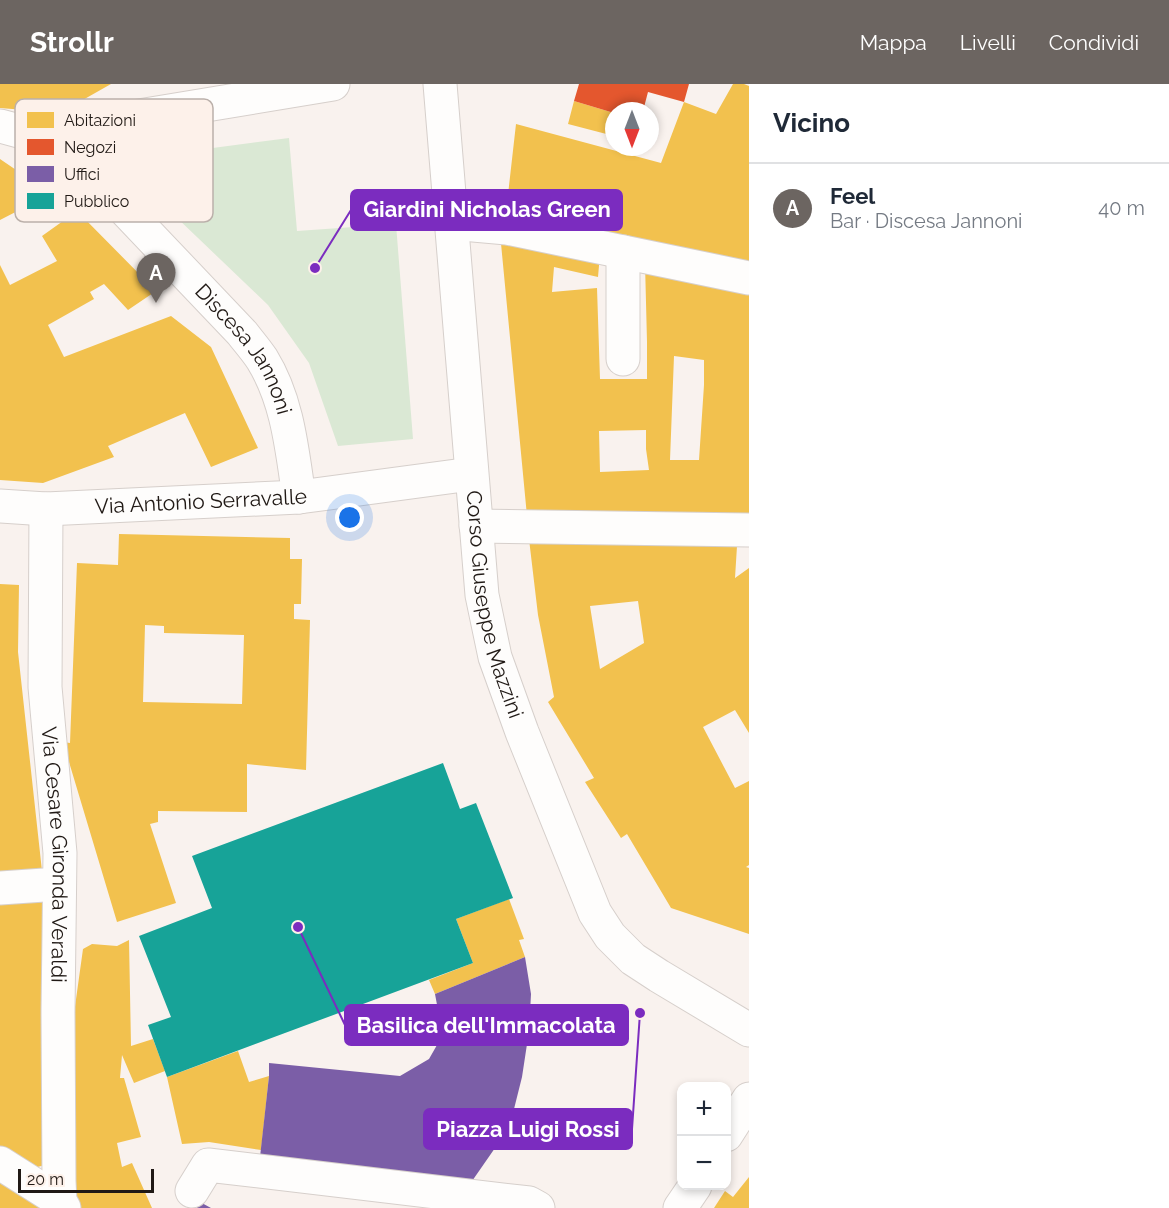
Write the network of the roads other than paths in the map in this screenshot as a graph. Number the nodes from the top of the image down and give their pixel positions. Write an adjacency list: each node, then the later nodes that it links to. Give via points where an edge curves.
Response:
1 (333, 84): 3 (street)
2 (440, 84): 5 (street, Corso Giuseppe Mazzini)
3 (213, 101)
4 (137, 222): 10 (street, Discesa Jannoni, via 243,333 262,359 288,423)
5 (450, 223): 6 (street, via 507,228); 9 (street, Corso Giuseppe Mazzini)
6 (623, 252): 7 (street); 8 (street)
7 (749, 278)
8 (623, 359)
9 (471, 474): 10 (street, Via Antonio Serravalle); 13 (street, Corso Giuseppe Mazzini)
10 (299, 497): 12 (street, Via Antonio Serravalle)
11 (0, 506): 12 (street, Via Antonio Serravalle)
12 (46, 510): 15 (street, Via Cesare Gironda Veraldi, via 45,687 60,853)
13 (476, 526): 14 (street); 17 (street, Corso Giuseppe Mazzini, via 482,595 495,657 596,913 610,936 633,959)
14 (749, 530)
15 (59, 884): 16 (street); 23 (street, Via Cesare Gironda Veraldi, via 58,1159)
16 (0, 888)
17 (749, 1030)
18 (749, 1099): 19 (street)
19 (731, 1127)
20 (0, 1163): 23 (street)
21 (691, 1190): 25 (street)
22 (192, 1191): 24 (street, via 208,1165 530,1203)
23 (62, 1204)
24 (538, 1208)
25 (680, 1208)

